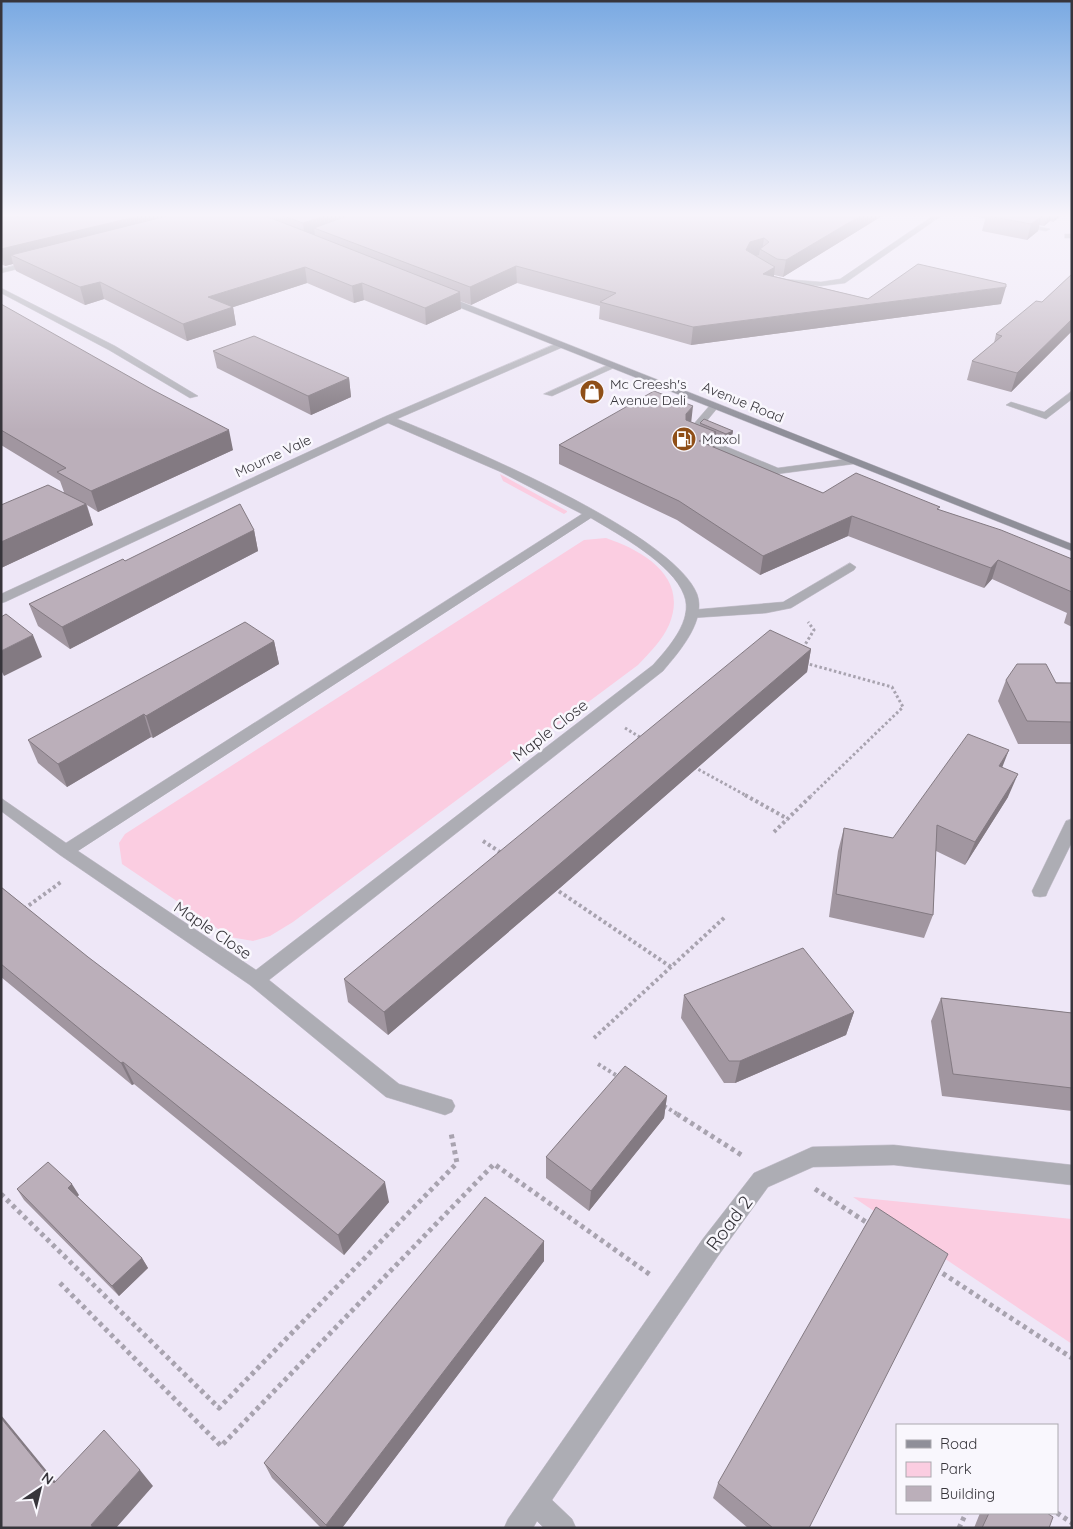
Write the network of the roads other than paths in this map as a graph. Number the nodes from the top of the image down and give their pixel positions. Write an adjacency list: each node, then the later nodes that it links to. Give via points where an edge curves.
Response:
1 (1, 290): 7 (street, via 112,348)
2 (428, 292): 3 (main road, Avenue Road)
3 (560, 344): 4 (main road, Avenue Road); 10 (street, Mourne Vale)
4 (613, 366): 5 (street); 9 (main road, Avenue Road)
5 (549, 394)
6 (1072, 394): 8 (street, via 1046,416)
7 (193, 396)
8 (1011, 405)
9 (714, 406): 11 (main road, Avenue Road); 11 (street, via 690,435 777,471)
10 (388, 419): 12 (street, via 492,462); 15 (street, Mourne Vale)
11 (853, 461): 13 (main road, Avenue Road)
12 (590, 514): 16 (street, via 641,544 675,571 691,594); 19 (street)
13 (1072, 548)
14 (850, 567): 16 (street, via 791,602 766,609)
15 (1, 599)
16 (692, 614): 21 (street, Maple Close, via 687,630 658,668)
17 (1, 803): 19 (street, Maple Close)
18 (1072, 825): 20 (street)
19 (66, 851): 21 (street, Maple Close)
20 (1040, 891)
21 (256, 980): 22 (street, via 393,1091)
22 (445, 1106)
23 (1072, 1175): 24 (street, Road 2, via 894,1155 812,1157 761,1180 710,1248)
24 (534, 1502): 25 (street, Road 2); 26 (street)
25 (517, 1528)
26 (563, 1528)

